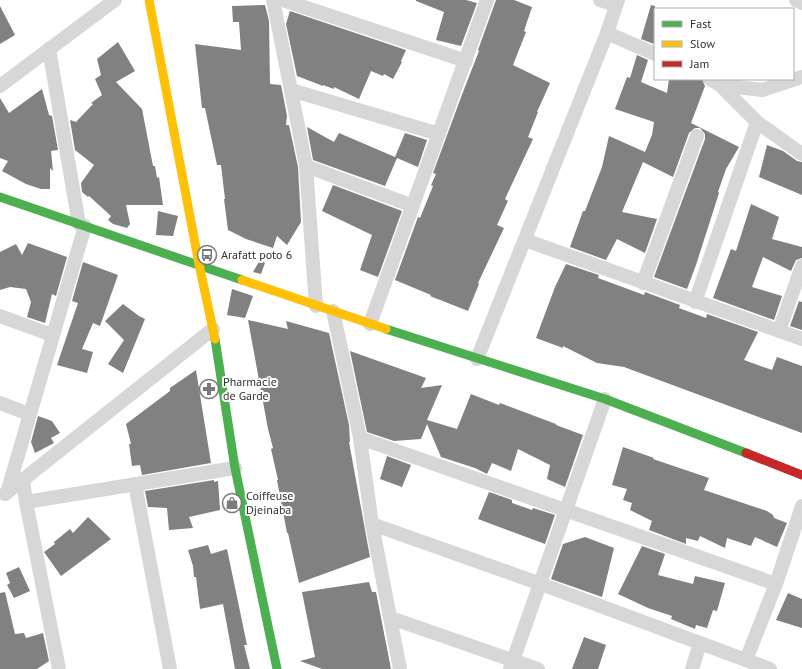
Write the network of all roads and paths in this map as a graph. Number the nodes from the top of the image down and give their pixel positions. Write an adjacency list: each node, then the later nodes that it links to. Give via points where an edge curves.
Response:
1 (115, 0): 11 (street)
2 (149, 0): 27 (street)
3 (273, 0): 17 (street)
4 (283, 0): 13 (street)
5 (487, 0): 13 (street)
6 (600, 0): 8 (street)
7 (796, 0): 9 (street)
8 (617, 3): 10 (street)
9 (802, 3)
10 (607, 33): 12 (street); 26 (street)
11 (50, 49): 16 (street); 25 (street)
12 (654, 54)
13 (466, 61): 19 (street)
14 (793, 80): 15 (street, via 762,90)
15 (715, 82): 18 (street)
16 (0, 86)
17 (291, 90): 19 (street); 22 (street)
18 (757, 122): 21 (street); 30 (street)
19 (439, 134): 24 (street)
20 (697, 136): 29 (street)
21 (802, 154)
22 (306, 166): 24 (street); 31 (street)
23 (0, 197): 25 (street)
24 (413, 206): 34 (street)
25 (82, 225): 27 (street); 37 (street)
26 (525, 240): 29 (street); 39 (street)
27 (198, 264): 31 (street); 35 (street)
28 (802, 266): 36 (street)
29 (643, 283): 30 (street)
30 (694, 302): 36 (street)
31 (316, 306): 32 (street)
32 (333, 311): 34 (street); 43 (street)
33 (0, 316): 37 (street)
34 (370, 324): 39 (street)
35 (213, 329): 44 (street); 46 (street)
36 (779, 331): 38 (street)
37 (52, 335): 42 (street)
38 (802, 339)
39 (477, 359): 40 (street)
40 (605, 399): 45 (street); 51 (street)
41 (0, 403): 42 (street)
42 (29, 414): 48 (street)
43 (360, 438): 51 (street); 52 (street)
44 (236, 468): 47 (street); 61 (street)
45 (802, 475)
46 (23, 480): 48 (street); 49 (street)
47 (135, 484): 49 (street); 60 (street)
48 (3, 495)
49 (26, 502): 59 (street)
50 (802, 506): 54 (street)
51 (566, 511): 53 (street); 54 (street)
52 (372, 524): 53 (street); 55 (street)
53 (540, 584): 56 (street); 58 (street)
54 (776, 584): 57 (street)
55 (391, 618): 58 (street); 62 (street)
56 (700, 643): 57 (street); 64 (street)
57 (746, 660): 65 (street)
58 (512, 664): 63 (street)
59 (59, 669)
60 (170, 669)
61 (278, 669)
62 (400, 669)
63 (538, 669)
64 (692, 669)
65 (770, 669)

